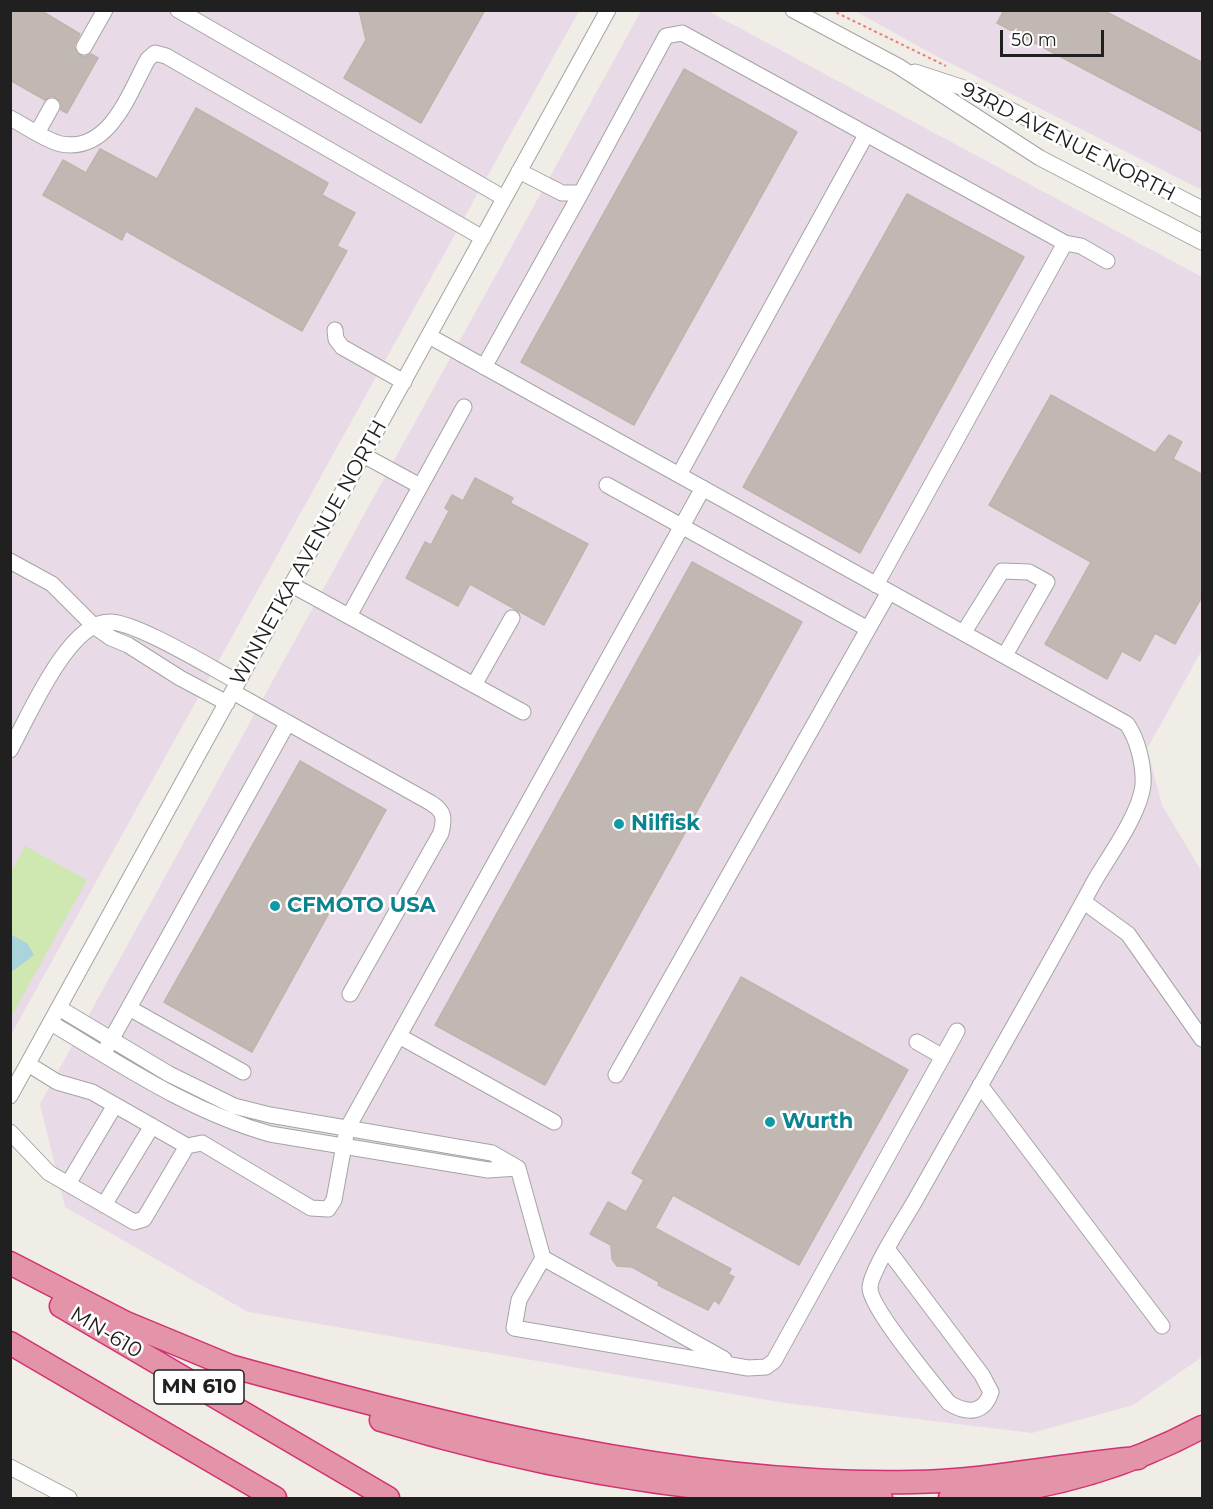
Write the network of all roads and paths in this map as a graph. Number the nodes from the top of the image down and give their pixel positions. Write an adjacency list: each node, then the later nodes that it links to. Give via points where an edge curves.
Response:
1 (608, 10): 11 (street, WINNETKA AVENUE NORTH)
2 (793, 10): 6 (street, 93RD AVENUE NORTH)
3 (186, 12): 13 (street)
4 (102, 15): 5 (street)
5 (84, 46)
6 (898, 66): 14 (street, 93RD AVENUE NORTH, via 976,92); 16 (street, 93RD AVENUE NORTH, via 1040,158)
7 (52, 106): 9 (street)
8 (10, 118): 9 (street)
9 (37, 133): 15 (street, via 59,143 77,145 93,140 109,128 155,53)
10 (866, 135): 12 (street, via 682,33 666,36); 17 (street); 25 (street)
11 (519, 171): 12 (street, via 562,193); 13 (street, WINNETKA AVENUE NORTH)
12 (581, 193): 21 (street)
13 (504, 198): 15 (street, WINNETKA AVENUE NORTH)
14 (1203, 209)
15 (483, 238): 20 (street, WINNETKA AVENUE NORTH)
16 (1203, 242)
17 (1065, 243): 18 (street, via 1081,246); 32 (street)
18 (1107, 261)
19 (335, 330): 22 (street, via 342,347)
20 (429, 336): 21 (street); 22 (street, WINNETKA AVENUE NORTH)
21 (484, 367): 25 (street)
22 (404, 381): 24 (street, WINNETKA AVENUE NORTH)
23 (464, 407): 27 (street)
24 (363, 455): 27 (street); 31 (street, WINNETKA AVENUE NORTH)
25 (680, 475): 28 (street)
26 (607, 485): 29 (street)
27 (420, 486): 33 (street)
28 (703, 488): 29 (street); 32 (street)
29 (682, 526): 36 (street); 52 (street)
30 (10, 561): 35 (street, via 52,584)
31 (292, 585): 33 (street); 42 (street, WINNETKA AVENUE NORTH)
32 (883, 588): 36 (street); 37 (street)
33 (349, 616): 41 (street)
34 (512, 618): 41 (street)
35 (94, 626): 38 (street, via 107,622 123,624); 40 (street); 45 (street, via 61,658)
36 (868, 629): 60 (street)
37 (964, 632): 39 (street); 39 (street, via 1002,571 1029,572 1047,582)
38 (180, 652): 40 (street); 42 (street)
39 (1005, 655): 46 (street, via 1127,724 1134,735 1143,785 1137,806)
40 (170, 671): 42 (street)
41 (474, 685): 43 (street)
42 (232, 693): 44 (street); 48 (street, WINNETKA AVENUE NORTH)
43 (524, 712)
44 (287, 724): 47 (street, via 440,808 445,819); 49 (street)
45 (10, 750)
46 (1084, 902): 53 (street, via 1128,934); 61 (street)
47 (350, 994)
48 (59, 1008): 50 (street, WINNETKA AVENUE NORTH); 54 (street)
49 (129, 1008): 54 (street); 59 (street)
50 (51, 1023): 56 (street); 58 (street, WINNETKA AVENUE NORTH)
51 (957, 1031): 57 (street)
52 (399, 1036): 64 (street); 66 (street)
53 (1203, 1039)
54 (111, 1040): 56 (street); 66 (street, via 234,1106)
55 (917, 1042): 57 (street)
56 (103, 1054): 69 (street, via 212,1115 270,1134)
57 (943, 1057): 79 (street, via 774,1361 766,1366)
58 (28, 1064): 62 (street, WINNETKA AVENUE NORTH); 63 (street, via 57,1082 92,1092)
59 (243, 1072)
60 (616, 1075)
61 (980, 1085): 73 (street); 77 (street)
62 (10, 1096)
63 (115, 1105): 65 (street); 71 (street)
64 (554, 1122)
65 (152, 1126): 68 (street); 72 (street)
66 (347, 1129): 69 (street); 70 (street, via 492,1153)
67 (10, 1132): 71 (street, via 41,1165)
68 (187, 1146): 69 (street, via 202,1143 311,1208 321,1210 328,1209 334,1200); 72 (street, via 140,1222)
69 (345, 1146): 70 (street, via 488,1170)
70 (518, 1168): 74 (street)
71 (68, 1184): 72 (street)
72 (104, 1205)
73 (888, 1250): 73 (street, via 871,1279 870,1291 878,1309 949,1404 979,1410 987,1404 991,1392 982,1375)
74 (543, 1258): 79 (street); 79 (street, via 519,1300 514,1328)
75 (10, 1263): 80 (highway, via 126,1323)
76 (10, 1276): 88 (highway, MN-610 / MN 610)
77 (1162, 1326)
78 (10, 1343): 81 (highway, MN 610)
79 (734, 1365)
80 (230, 1366): 83 (highway, via 378,1406 544,1443 640,1461 766,1475 911,1482); 89 (highway, via 417,1431 558,1464 715,1488)
81 (70, 1378): 86 (highway, via 143,1432); 87 (highway, MN 610)
82 (1203, 1427): 83 (highway)
83 (1138, 1458): 90 (highway, via 1059,1484)
84 (10, 1467): 85 (street)
85 (69, 1498)
86 (245, 1498)
87 (275, 1498)
88 (388, 1498)
89 (882, 1498)
90 (950, 1498)

